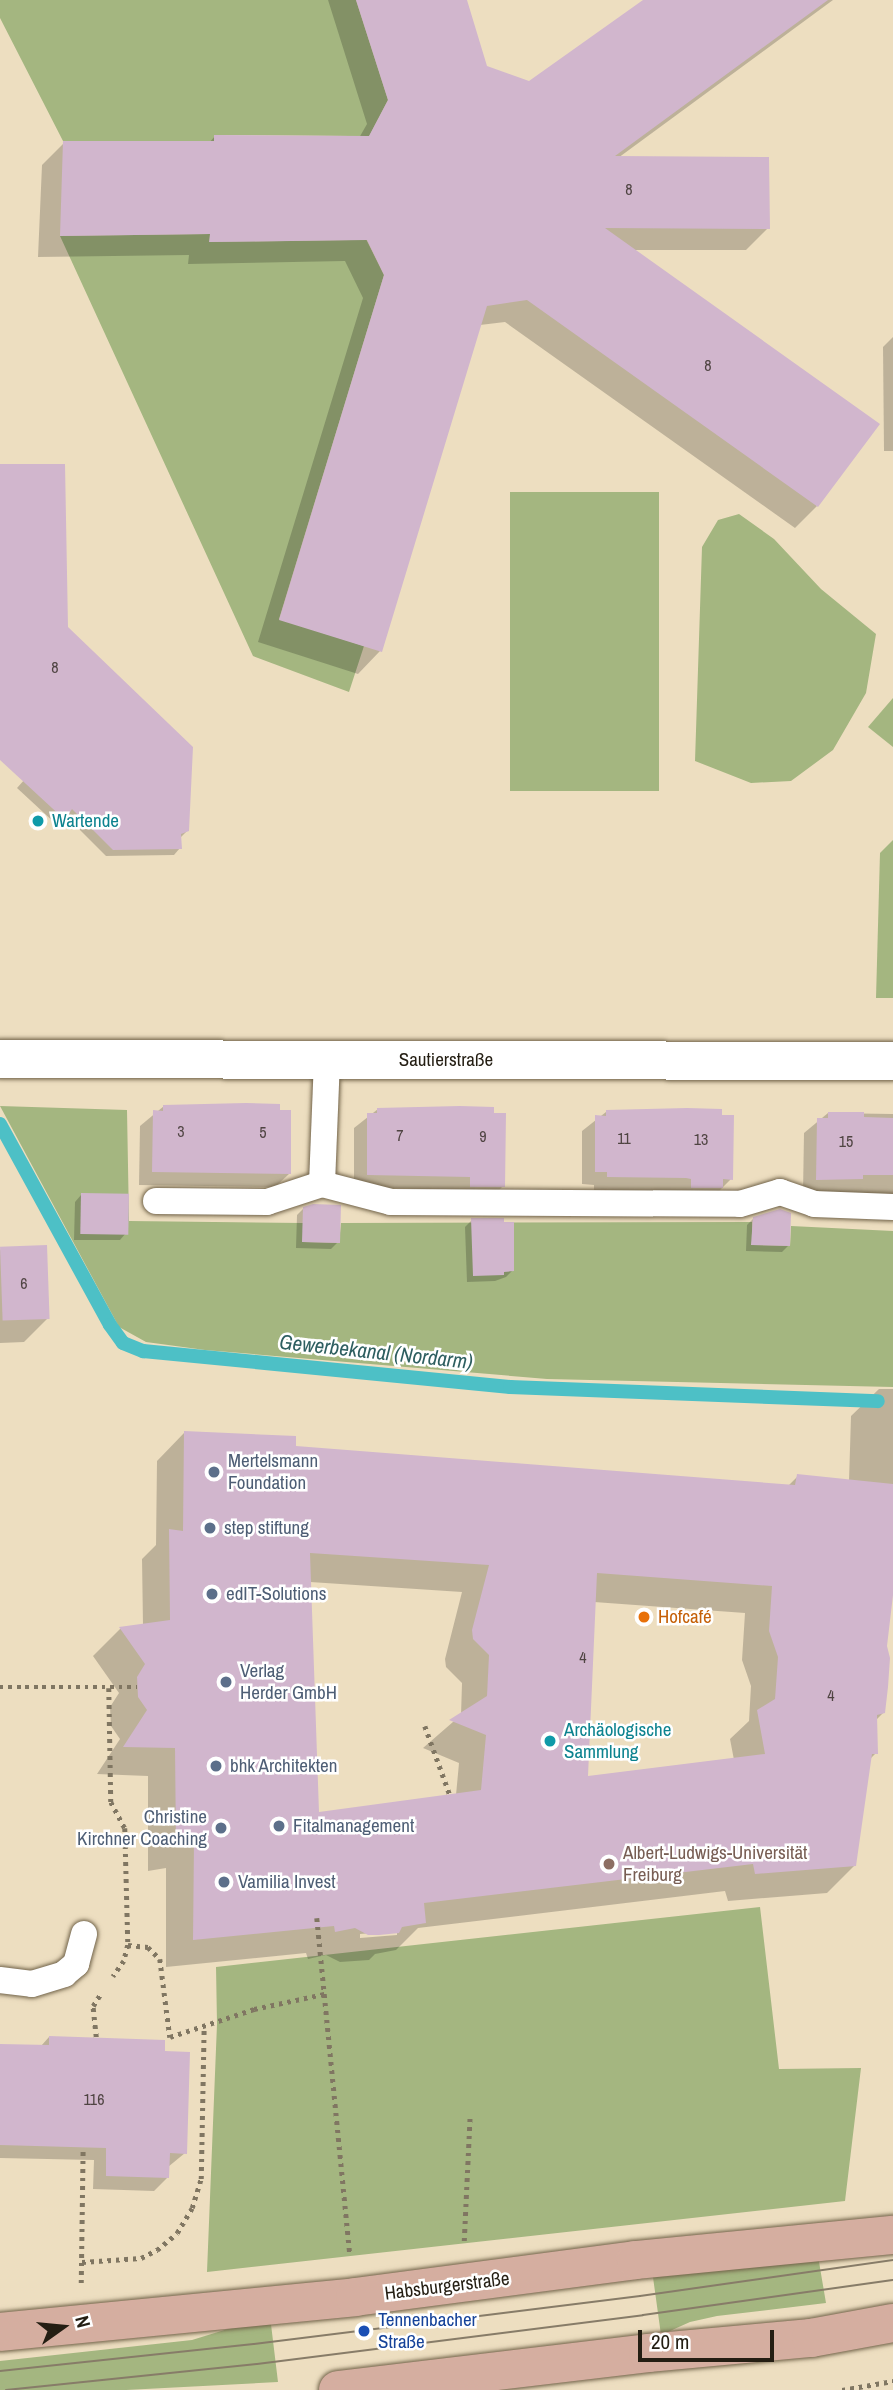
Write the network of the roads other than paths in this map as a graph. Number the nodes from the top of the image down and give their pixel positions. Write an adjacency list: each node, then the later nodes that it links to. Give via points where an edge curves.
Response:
1 (0, 1059): 2 (street, Sautierstraße)
2 (327, 1060): 3 (street, Sautierstraße); 4 (lane)
3 (893, 1061)
4 (322, 1184): 5 (lane, via 267,1202); 6 (lane, via 391,1202 740,1204 780,1192 814,1204)
5 (156, 1201)
6 (893, 1207)
7 (84, 1934): 9 (lane, via 76,1964 64,1974)
8 (0, 1980): 9 (lane)
9 (32, 1984): 10 (lane)
10 (0, 1998)
11 (893, 2235): 13 (main road, Habsburgerstraße, via 636,2260 355,2297)
12 (893, 2323): 14 (main road, via 811,2338)
13 (0, 2332)
14 (338, 2390)

